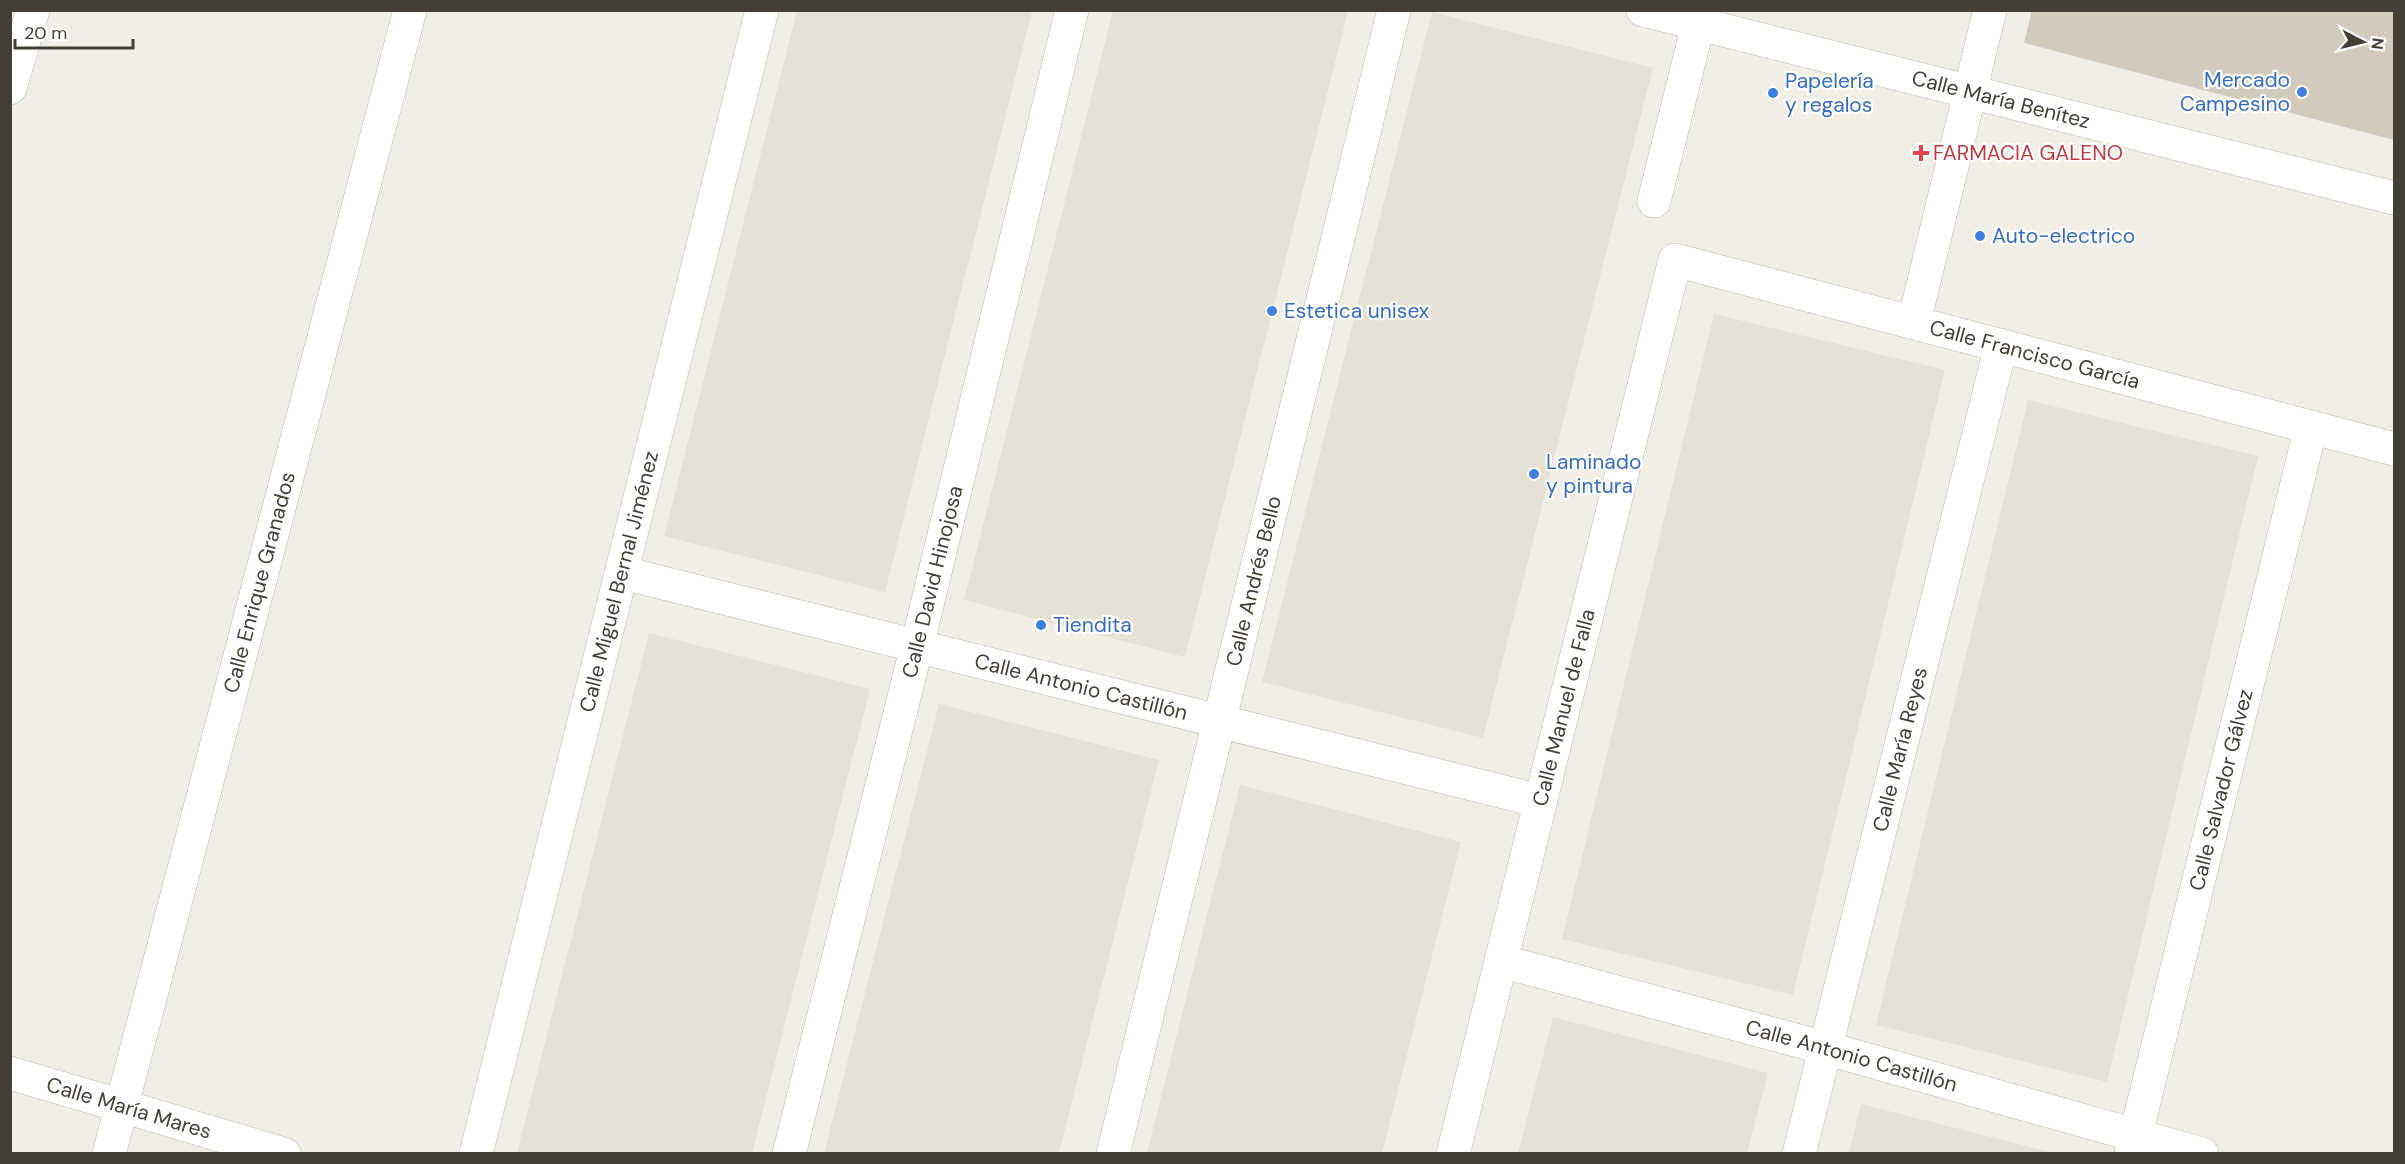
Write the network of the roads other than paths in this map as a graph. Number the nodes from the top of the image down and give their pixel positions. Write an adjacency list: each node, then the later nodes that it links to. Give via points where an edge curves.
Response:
1 (33, 10): 9 (street)
2 (410, 10): 25 (street, Calle Enrique Granados)
3 (762, 10): 18 (street, Calle Miguel Bernal Jiménez)
4 (1072, 10): 19 (street, Calle David Hinojosa)
5 (1394, 10): 20 (street, Calle Andrés Bello)
6 (1990, 10): 10 (street)
7 (1646, 11): 8 (street, Calle María Benítez)
8 (1698, 25): 10 (street, Calle María Benítez); 12 (street)
9 (10, 88)
10 (1970, 92): 11 (street, Calle María Benítez); 14 (street)
11 (2394, 198)
12 (1654, 201)
13 (1675, 261): 14 (street, Calle Francisco García); 21 (street, Calle Manuel de Falla)
14 (1914, 322): 15 (street, Calle Francisco García)
15 (2001, 345): 16 (street, Calle Francisco García); 23 (street, Calle María Reyes)
16 (2311, 427): 17 (street, Calle Francisco García); 26 (street, Calle Salvador Gálvez)
17 (2394, 449)
18 (623, 573): 19 (street, Calle Antonio Castillón); 29 (street, Calle Miguel Bernal Jiménez)
19 (917, 646): 20 (street, Calle Antonio Castillón); 30 (street, Calle David Hinojosa)
20 (1219, 721): 21 (street, Calle Antonio Castillón); 31 (street, Calle Andrés Bello)
21 (1540, 801): 22 (street, Calle Manuel de Falla)
22 (1501, 960): 23 (street, Calle Antonio Castillón); 32 (street, Calle Manuel de Falla)
23 (1825, 1048): 26 (street, Calle Antonio Castillón); 33 (street, Calle María Reyes)
24 (10, 1073): 25 (street, Calle María Mares)
25 (121, 1106): 27 (street, Calle Enrique Granados); 28 (street, Calle María Mares)
26 (2133, 1145): 34 (street, Calle Antonio Castillón)
27 (109, 1154)
28 (284, 1154)
29 (477, 1154)
30 (789, 1154)
31 (1113, 1154)
32 (1453, 1154)
33 (1799, 1154)
34 (2202, 1154)

